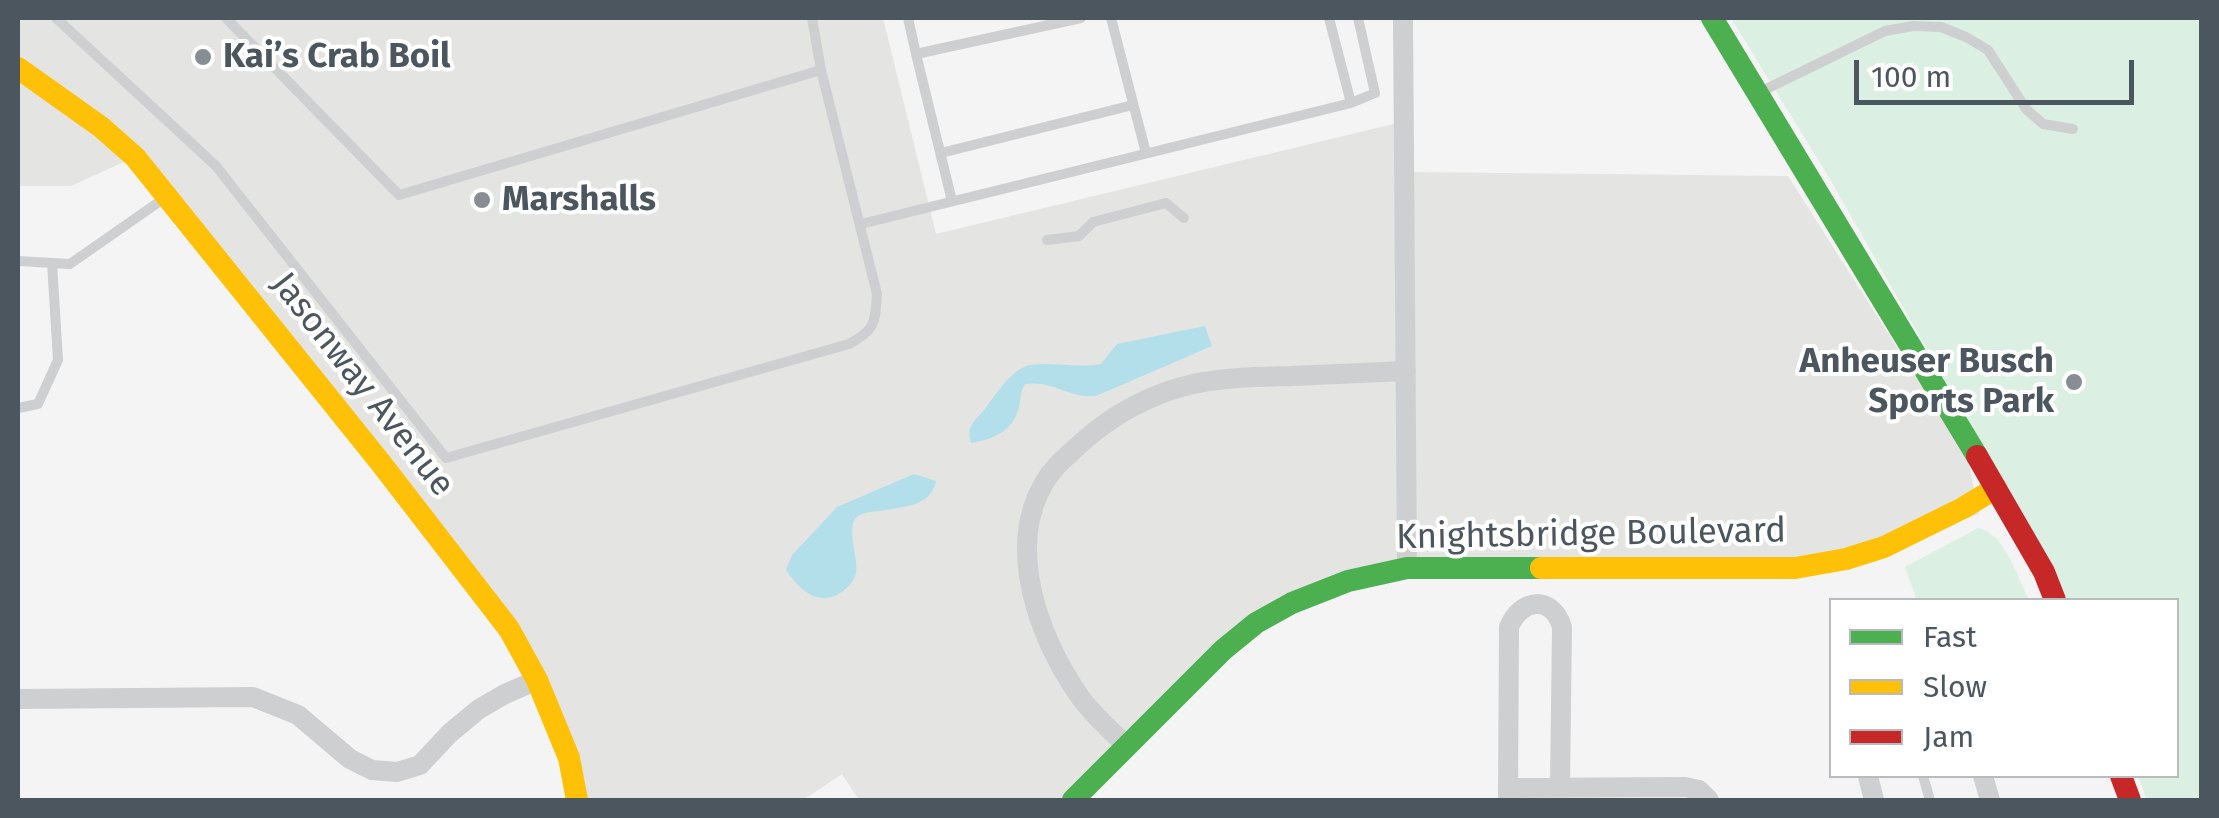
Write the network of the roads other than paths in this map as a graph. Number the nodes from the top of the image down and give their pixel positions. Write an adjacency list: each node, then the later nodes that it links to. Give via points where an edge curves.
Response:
1 (56, 18): 23 (lane, via 216,166 446,458 866,336 877,294)
2 (226, 18): 13 (lane, via 399,195)
3 (812, 18): 13 (lane)
4 (908, 18): 11 (lane)
5 (1081, 18): 11 (lane)
6 (1111, 18): 16 (lane)
7 (1329, 18): 15 (lane)
8 (1358, 18): 15 (lane, via 1376,94)
9 (1404, 18): 27 (street)
10 (1712, 18): 14 (street)
11 (916, 54): 18 (lane)
12 (18, 68): 20 (street, Jasonway Avenue, via 102,127)
13 (821, 70): 23 (lane)
14 (1757, 93): 17 (lane, via 1884,30 1940,28 1988,50 2026,109 2044,124); 29 (street)
15 (1351, 103): 19 (lane)
16 (1134, 105): 18 (lane); 19 (lane)
17 (2073, 129)
18 (940, 153): 21 (lane)
19 (1146, 153): 21 (lane)
20 (167, 196): 26 (lane, via 70,264); 32 (street, Jasonway Avenue, via 451,554)
21 (952, 202): 23 (lane)
22 (1184, 218): 24 (lane, via 1166,203 1093,222 1079,236)
23 (861, 224)
24 (1047, 240)
25 (18, 260): 26 (lane)
26 (52, 262): 28 (lane, via 58,360 38,404)
27 (1406, 372): 30 (street); 34 (street, via 1193,384 1120,412 1054,470 1030,520 1030,590 1043,631 1081,698)
28 (18, 408)
29 (1996, 488): 30 (street, Knightsbridge Boulevard, via 1884,547 1795,568); 31 (street)
30 (1408, 568): 34 (street, Knightsbridge Boulevard, via 1308,594 1252,626)
31 (2054, 598)
32 (537, 680): 33 (street, via 479,709 420,765 396,772 350,759 298,715 254,697); 37 (street, Jasonway Avenue)
33 (18, 699)
34 (1127, 747): 38 (street, Knightsbridge Boulevard)
35 (1560, 786): 36 (street); 36 (street, via 1562,627 1549,606 1537,604 1524,606 1509,627); 39 (street, via 1685,787)
36 (1508, 794)
37 (577, 800)
38 (1073, 800)
39 (1709, 800)

